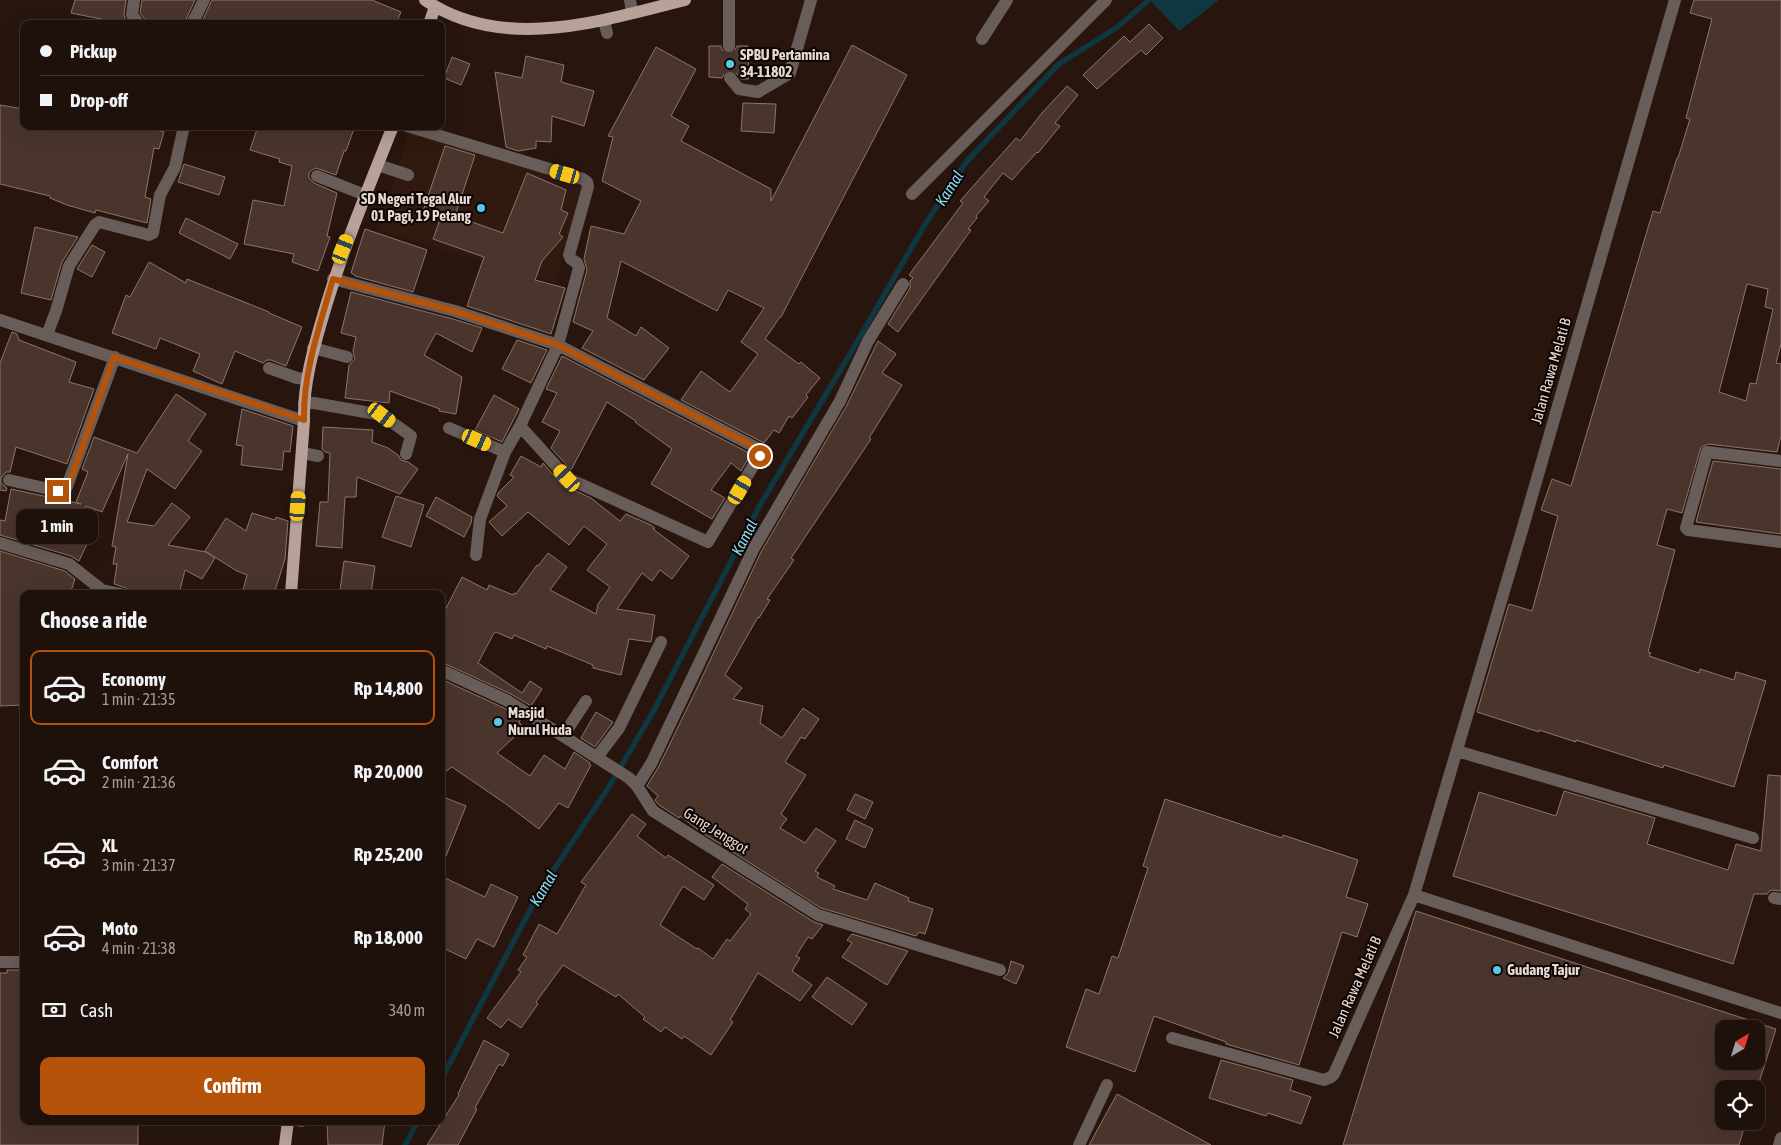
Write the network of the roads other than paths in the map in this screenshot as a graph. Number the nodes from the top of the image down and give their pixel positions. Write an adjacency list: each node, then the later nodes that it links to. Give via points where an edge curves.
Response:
1 (134, 0): 12 (street, via 132,15)
2 (204, 0): 13 (street)
3 (630, 0): 11 (street)
4 (729, 0): 18 (street)
5 (1007, 0): 17 (street)
6 (1106, 0): 26 (street)
7 (1675, 0): 57 (street, Jalan Rawa Melati B)
8 (678, 1): 11 (main road)
9 (433, 2): 14 (main road); 15 (main road, via 478,23 514,29 561,27)
10 (810, 3): 19 (street, via 790,74 758,92 739,89)
11 (632, 13): 15 (main road)
12 (136, 20)
13 (194, 20)
14 (430, 20)
15 (604, 20): 16 (street)
16 (607, 33)
17 (982, 39)
18 (729, 46)
19 (730, 78)
20 (183, 130): 31 (street, via 175,167 160,195 153,233 149,235 99,222 68,266)
21 (391, 130): 23 (main road)
22 (420, 130): 32 (street, via 587,182 569,255 578,263 578,268)
23 (378, 165): 24 (street); 27 (main road)
24 (408, 175)
25 (317, 176): 27 (street)
26 (912, 194)
27 (365, 195): 28 (main road)
28 (333, 279): 32 (street, via 455,311); 33 (main road)
29 (903, 284): 59 (street, via 868,341 840,401 754,548 652,762)
30 (0, 320): 31 (street)
31 (47, 335): 34 (street)
32 (558, 345): 40 (street); 40 (street, via 757,448 760,456 708,542 567,478)
33 (313, 348): 35 (street); 37 (main road)
34 (114, 357): 39 (street); 47 (street, via 66,489 58,491)
35 (347, 357)
36 (269, 368): 37 (street)
37 (308, 379): 38 (main road)
38 (304, 402): 39 (main road); 44 (street, via 382,415 411,436)
39 (304, 420): 43 (main road)
40 (520, 426): 42 (street)
41 (449, 428): 42 (street)
42 (505, 452): 50 (street, via 480,519)
43 (302, 453): 45 (street); 52 (main road)
44 (406, 454)
45 (318, 456)
46 (1781, 461): 48 (street, via 1707,452 1686,528)
47 (9, 480)
48 (1781, 542)
49 (0, 543): 51 (street, via 69,564)
50 (476, 554)
51 (102, 590)
52 (292, 590)
53 (661, 642): 58 (street)
54 (445, 672): 56 (street, Gang Jenggot, via 508,701)
55 (586, 701): 56 (street)
56 (563, 736): 58 (street, Gang Jenggot)
57 (1457, 751): 60 (street); 61 (street, Jalan Rawa Melati B)
58 (602, 761): 59 (street, Gang Jenggot)
59 (633, 782): 64 (street, Gang Jenggot, via 653,811 818,915)
60 (1753, 838)
61 (1414, 896): 65 (street); 66 (street, Jalan Rawa Melati B, via 1331,1077 1324,1080)
62 (0, 962): 63 (street)
63 (20, 962)
64 (1000, 970)
65 (1781, 1013)
66 (1172, 1038)
67 (1107, 1085): 71 (street)
68 (288, 1125): 70 (main road)
69 (1781, 1138): 72 (street)
70 (285, 1145)
71 (1079, 1145)
72 (1779, 1145)

